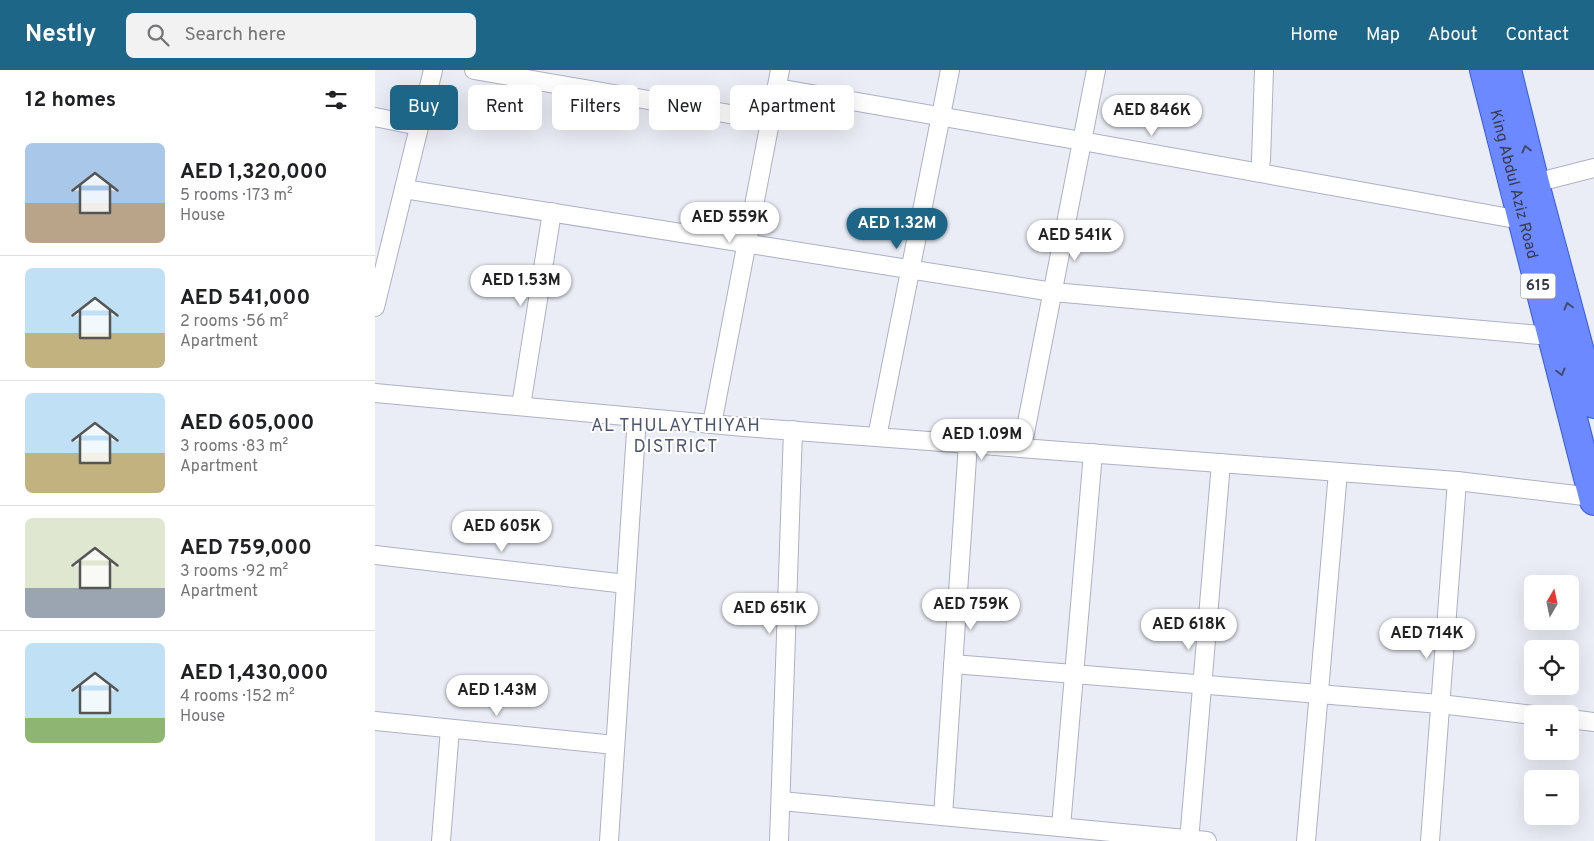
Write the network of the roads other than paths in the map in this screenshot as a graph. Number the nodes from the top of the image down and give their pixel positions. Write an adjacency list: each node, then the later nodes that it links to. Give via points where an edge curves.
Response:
1 (433, 70): 9 (street)
2 (474, 70): 12 (street)
3 (780, 70): 10 (street)
4 (950, 70): 14 (street)
5 (1096, 70): 18 (street)
6 (1263, 70): 19 (street)
7 (1484, 70): 24 (highway, King Abdul Aziz Road / 615)
8 (1507, 70): 21 (highway, King Abdul Aziz Road / 615, one-way to 8)
9 (429, 85)
10 (778, 85)
11 (854, 102): 14 (street)
12 (730, 114)
13 (375, 117): 15 (street)
14 (941, 117): 18 (street); 27 (street)
15 (390, 120)
16 (418, 130): 22 (street)
17 (769, 130): 25 (street)
18 (1082, 141): 24 (street); 28 (street)
19 (1261, 161)
20 (1594, 168): 21 (street)
21 (1535, 183): 32 (highway, King Abdul Aziz Road / 615, one-way to 21)
22 (404, 189): 23 (street); 26 (street)
23 (553, 212): 25 (street); 33 (street)
24 (1521, 220): 30 (highway, King Abdul Aziz Road / 615)
25 (747, 243): 27 (street); 35 (street)
26 (380, 263): 29 (street)
27 (910, 269): 28 (street); 37 (street)
28 (1053, 292): 30 (street); 39 (street)
29 (375, 307)
30 (1551, 336): 44 (highway, King Abdul Aziz Road / 615, one-way to 44)
31 (375, 393): 33 (street)
32 (1594, 404)
33 (521, 406): 34 (street)
34 (637, 417): 35 (street); 46 (street)
35 (712, 424): 36 (street)
36 (793, 430): 37 (street); 58 (street)
37 (877, 437): 38 (street)
38 (968, 444): 39 (street); 47 (street)
39 (1022, 448): 40 (street)
40 (1093, 453): 41 (street); 48 (street)
41 (1221, 463): 42 (street); 49 (street)
42 (1338, 472): 43 (street); 50 (street)
43 (1457, 481): 44 (street); 51 (street)
44 (1593, 499)
45 (375, 555): 46 (street)
46 (626, 584): 57 (street)
47 (953, 664): 48 (street); 59 (street)
48 (1075, 674): 49 (street); 60 (street)
49 (1202, 685): 50 (street); 61 (street)
50 (1319, 695): 51 (street); 66 (street)
51 (1440, 704): 52 (street); 67 (street)
52 (1524, 714)
53 (1579, 720): 55 (street)
54 (375, 721): 56 (street)
55 (1594, 722)
56 (450, 729): 57 (street); 62 (street)
57 (615, 745): 63 (street)
58 (781, 801): 59 (street); 64 (street)
59 (943, 816): 60 (street)
60 (1061, 828): 61 (street)
61 (1189, 840): 65 (street)
62 (441, 841)
63 (609, 841)
64 (779, 841)
65 (1207, 841)
66 (1306, 841)
67 (1430, 841)

